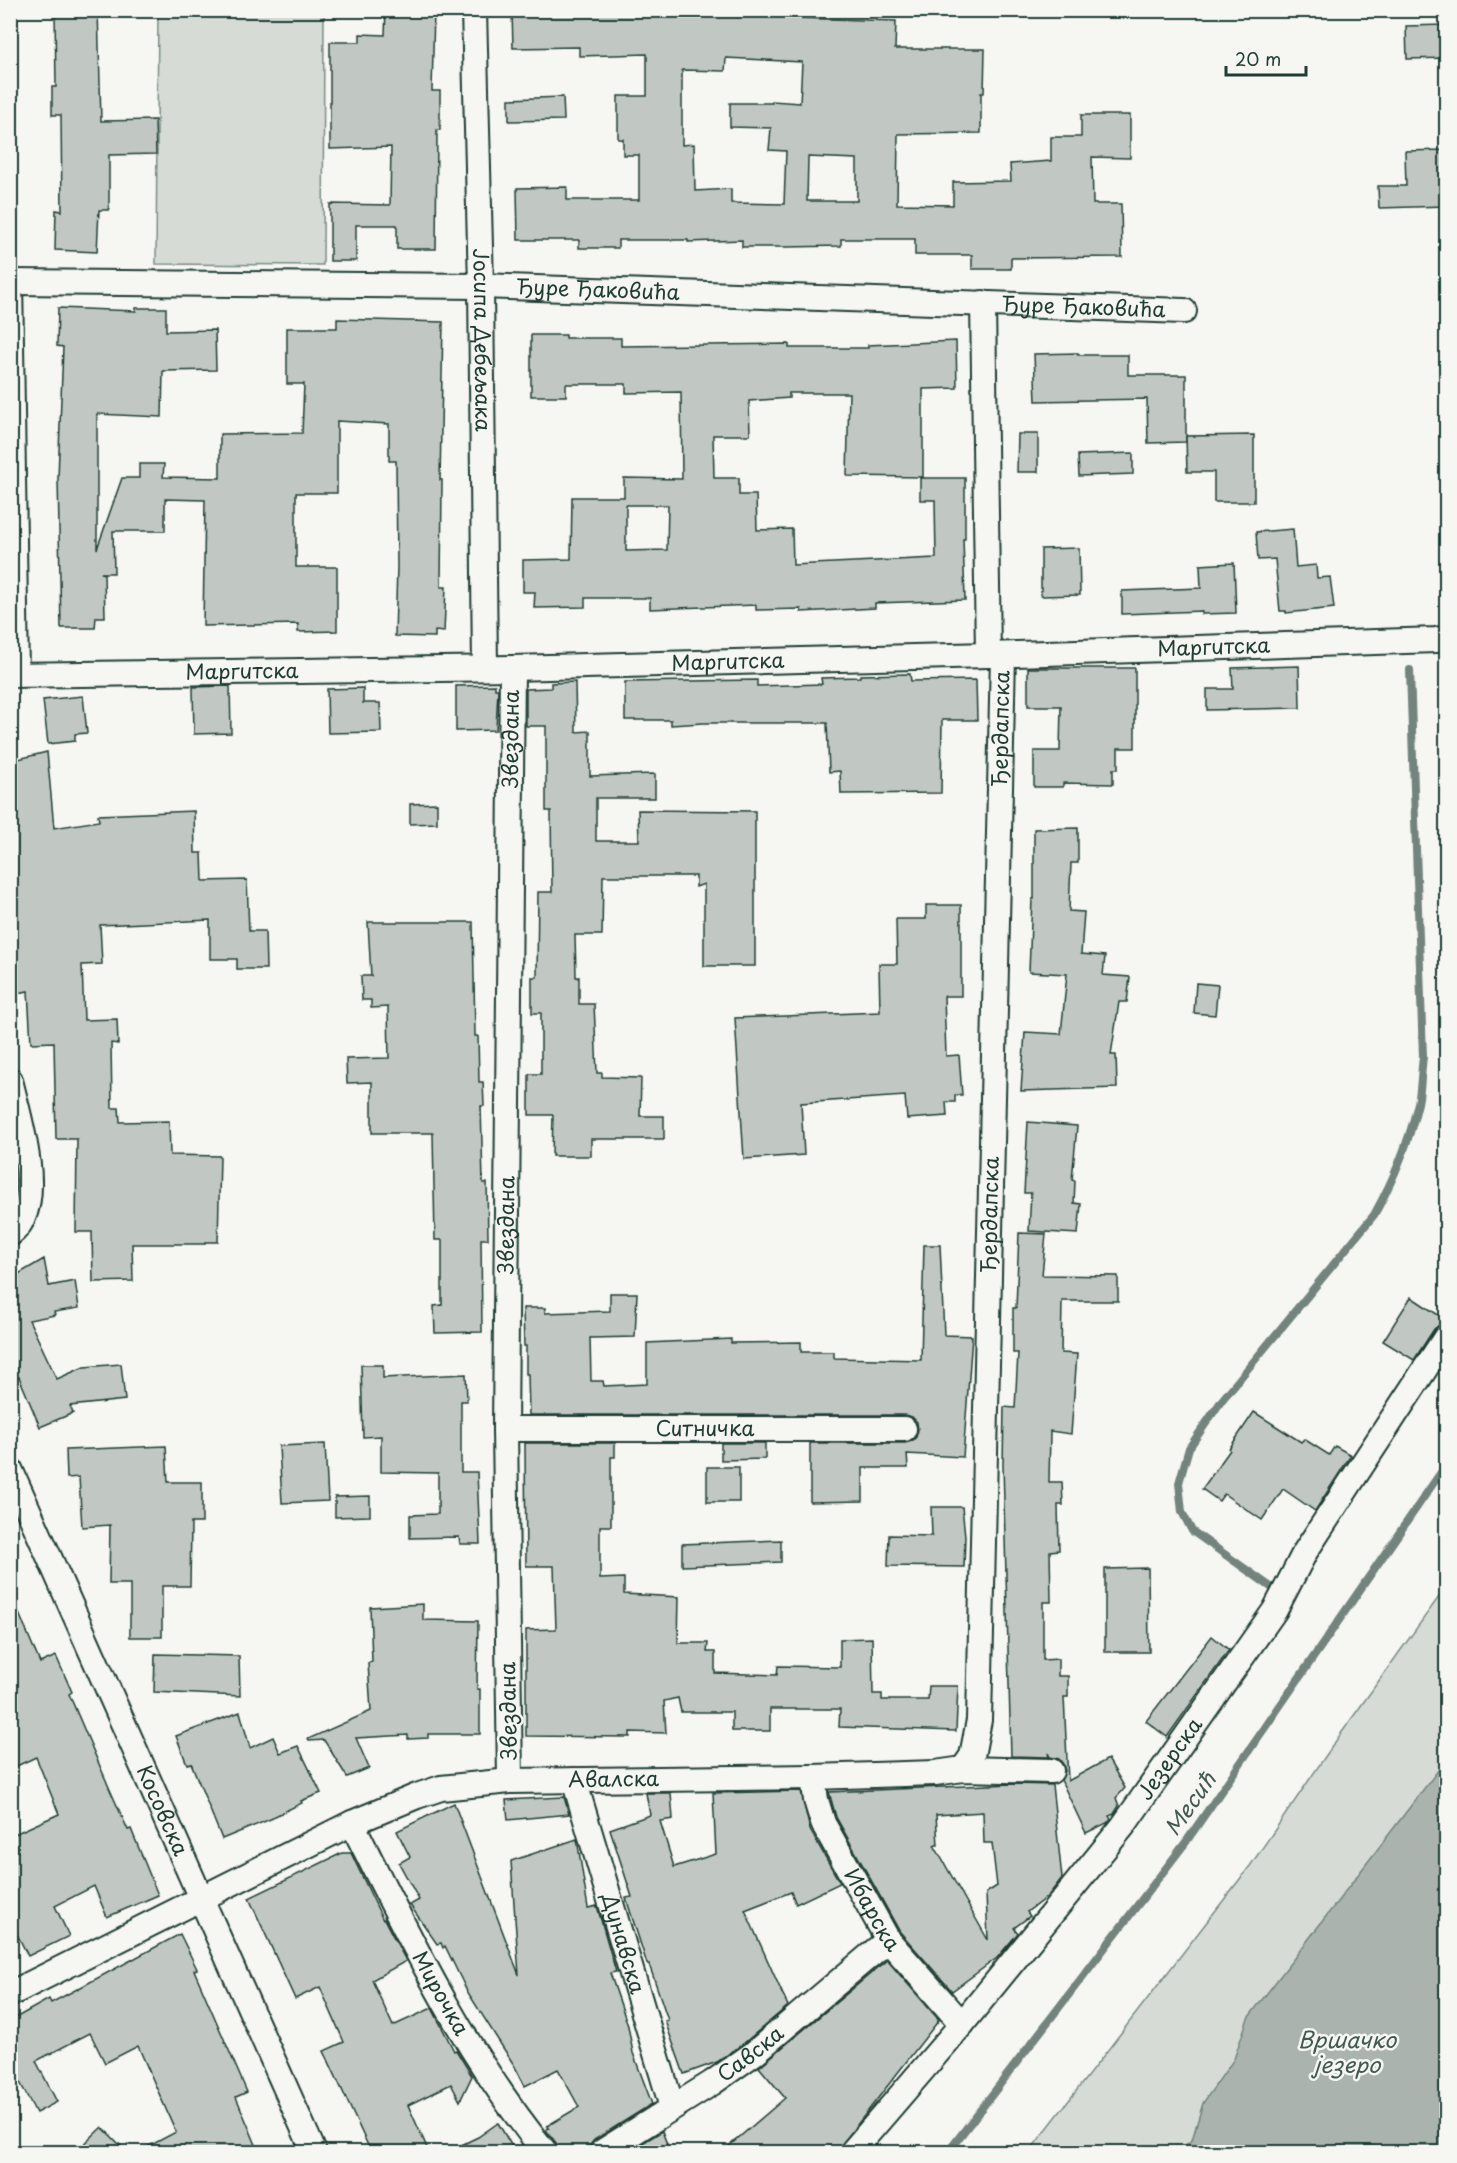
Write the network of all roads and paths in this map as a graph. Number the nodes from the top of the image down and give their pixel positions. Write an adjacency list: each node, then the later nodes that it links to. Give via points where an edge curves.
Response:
1 (474, 10): 3 (street, Јосипа Дебељака)
2 (11, 281): 3 (street, Ђуре Ђаковића); 10 (street)
3 (481, 286): 4 (street, Ђуре Ђаковића); 9 (street, Јосипа Дебељака)
4 (983, 303): 5 (street, Ђуре Ђаковића); 7 (street, Ђердапска)
5 (1184, 311)
6 (1446, 638): 7 (street, Маргитска)
7 (995, 655): 8 (street, Маргитска); 17 (street, Ђердапска, via 979,1720 972,1756)
8 (512, 668): 9 (street, Маргитска); 14 (street, Звездана)
9 (485, 669): 10 (street, Маргитска)
10 (13, 675)
11 (10, 1080): 12 (street, via 29,1176 28,1208 21,1224)
12 (10, 1233)
13 (1446, 1337): 26 (street, Језерска, via 1305,1552 1275,1610 1209,1704 1104,1851)
14 (505, 1429): 15 (street, Ситничка); 21 (street, Звездана)
15 (904, 1429)
16 (10, 1469): 23 (street, Косовска)
17 (963, 1769): 18 (street, Авалска); 19 (street, Авалска)
18 (1051, 1771)
19 (813, 1777): 20 (street, Авалска); 24 (street, Ибарска, via 823,1823)
20 (574, 1780): 21 (street, Авалска); 27 (street, Дунавска)
21 (510, 1782): 22 (street, Авалска, via 441,1788)
22 (352, 1823): 23 (street, Авалска); 29 (street, Мирочка, via 417,1953 491,2078)
23 (201, 1899): 25 (street, Авалска); 28 (street, Косовска)
24 (888, 1940): 26 (street, Ибарска); 27 (street, Савска, via 753,2054)
25 (10, 1994)
26 (962, 2024): 31 (street, Језерска)
27 (672, 2107): 30 (street, Савска)
28 (314, 2152)
29 (545, 2152)
30 (602, 2152)
31 (852, 2152)

